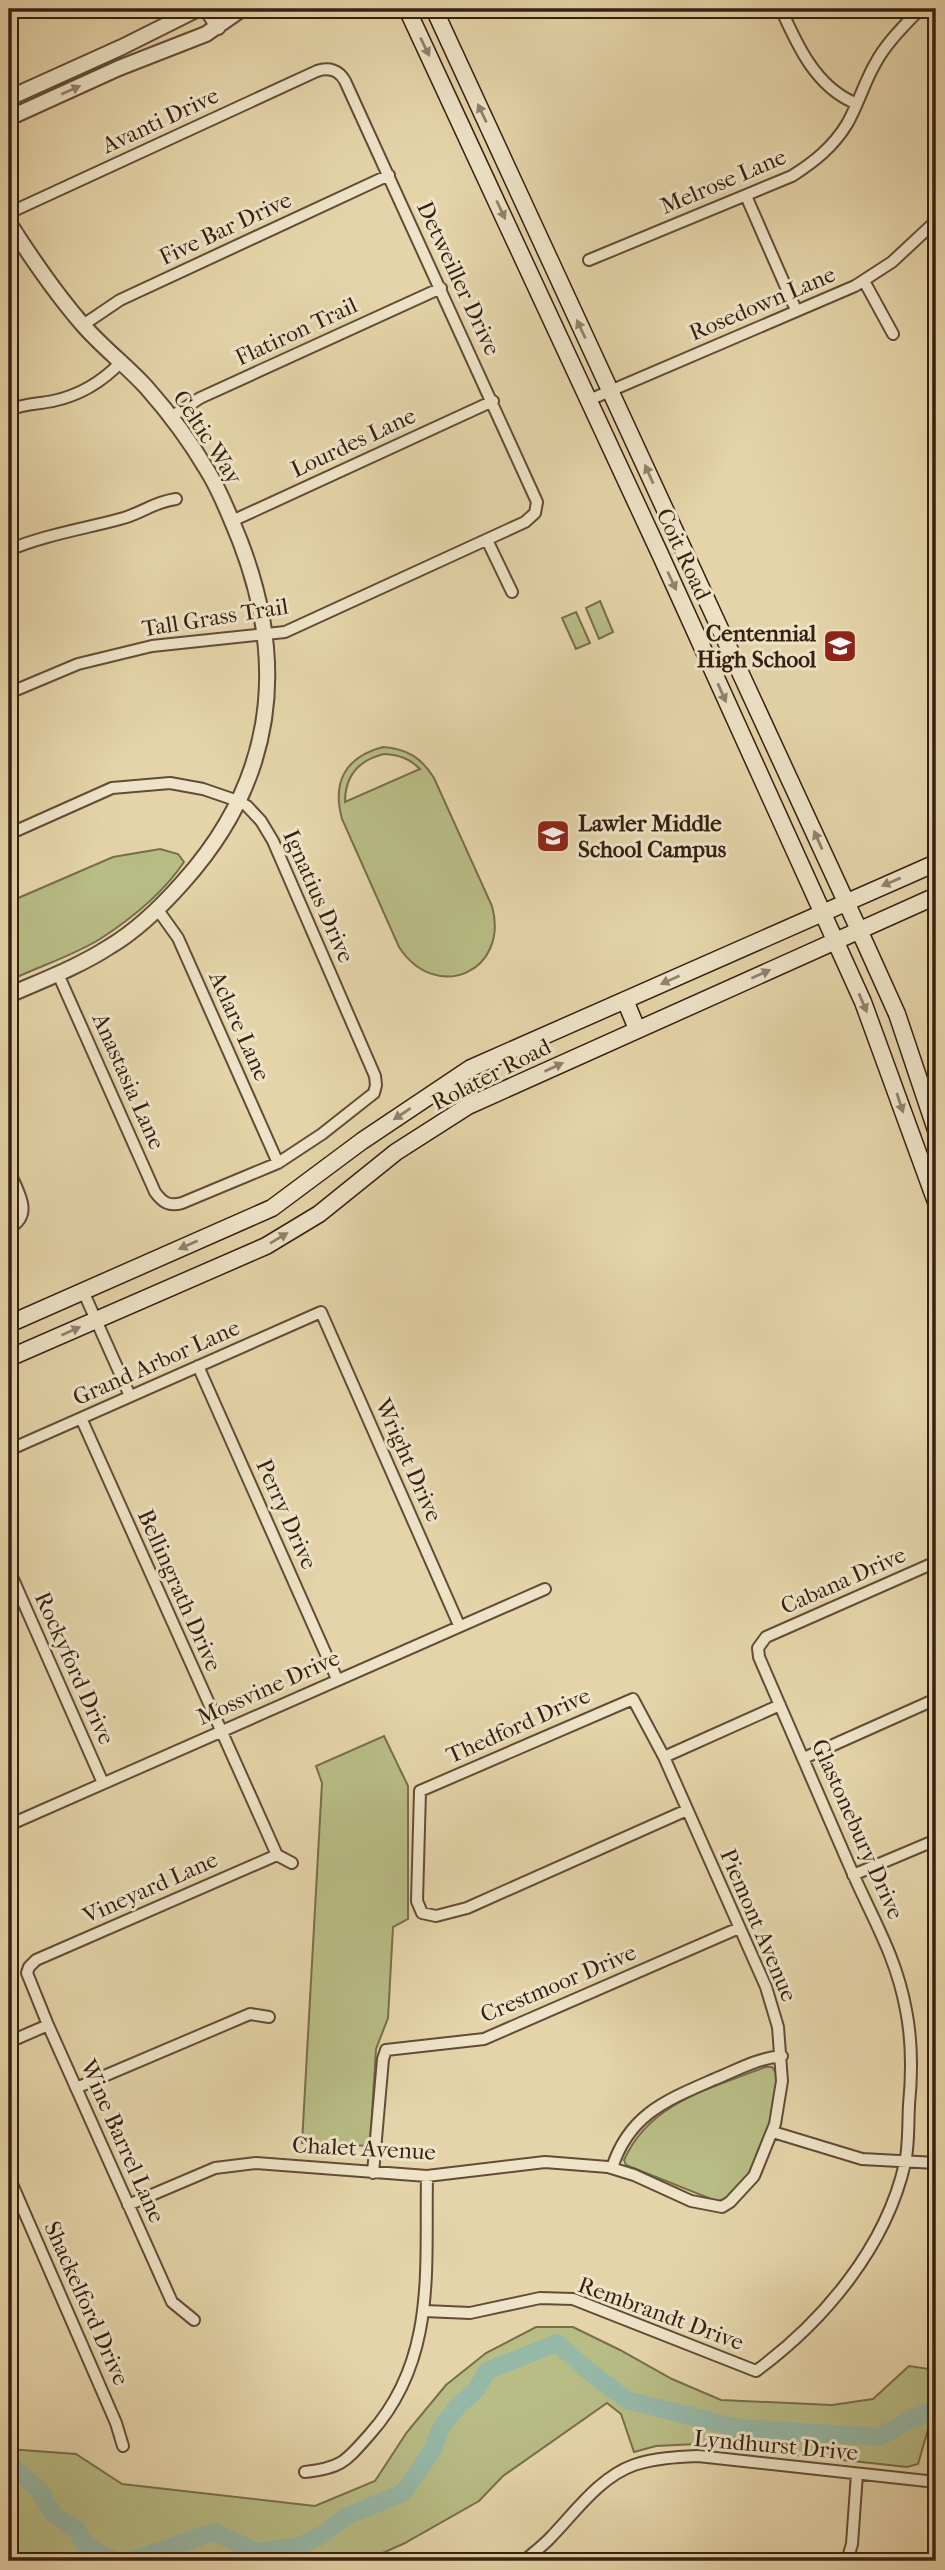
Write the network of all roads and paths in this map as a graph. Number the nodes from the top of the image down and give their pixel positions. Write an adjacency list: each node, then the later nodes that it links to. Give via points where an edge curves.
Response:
1 (198, 9): 8 (street)
2 (207, 9): 9 (street)
3 (242, 9): 9 (street)
4 (407, 9): 16 (main road, Coit Road, one-way to 16)
5 (434, 9): 15 (main road, Coit Road, one-way to 5)
6 (781, 9): 13 (street, via 810,65 834,90)
7 (920, 9): 13 (street, Melrose Lane, via 886,47)
8 (167, 24): 10 (street); 12 (street)
9 (218, 27): 10 (street)
10 (177, 47): 14 (street, one-way to 10)
11 (330, 69): 17 (street, Detweiller Drive, via 344,78); 19 (street, Avanti Drive)
12 (9, 98)
13 (855, 103): 18 (street, Melrose Lane, via 846,125 817,159 792,176)
14 (9, 118)
15 (494, 139): 16 (main road); 29 (main road, Coit Road, one-way to 15)
16 (473, 148): 30 (main road, Coit Road, one-way to 30)
17 (388, 175): 24 (street, Detweiller Drive); 26 (street, Five Bar Drive, via 120,300)
18 (746, 196): 22 (street, Melrose Lane); 25 (street)
19 (9, 213)
20 (936, 221): 23 (street, Rosedown Lane)
21 (9, 223): 26 (street, Celtic Way, via 41,274)
22 (589, 260)
23 (864, 281): 25 (street, Rosedown Lane); 27 (street)
24 (440, 288): 31 (street, Detweiller Drive); 33 (street, Flatiron Trail, via 200,398)
25 (796, 310): 29 (street, Rosedown Lane)
26 (83, 325): 28 (street, Celtic Way)
27 (893, 334)
28 (121, 362): 32 (street, via 99,383 79,393); 33 (street, Celtic Way)
29 (610, 391): 30 (street, Rosedown Lane); 40 (main road, Coit Road, one-way to 29)
30 (589, 400): 41 (main road, Coit Road, one-way to 41)
31 (492, 401): 35 (street, Detweiller Drive, via 536,494); 36 (street, Lourdes Lane)
32 (9, 410)
33 (171, 417): 36 (street, Celtic Way, via 206,469)
34 (176, 499): 38 (street, via 160,501 124,519)
35 (535, 513): 37 (street, Tall Grass Trail)
36 (232, 521): 42 (street, Celtic Way, via 255,579)
37 (487, 540): 39 (street); 42 (street, Tall Grass Trail, via 304,624)
38 (9, 550)
39 (512, 592)
40 (704, 597): 41 (main road); 48 (main road, Coit Road, one-way to 40)
41 (684, 608): 50 (main road, Coit Road, one-way to 50)
42 (266, 634): 43 (street, Tall Grass Trail, via 152,646 78,664); 44 (street, Celtic Way, via 269,667 264,723)
43 (9, 693)
44 (238, 801): 45 (street, Ignatius Drive, via 170,783 112,788); 49 (street, Celtic Way, via 203,860); 61 (street, Ignatius Drive, via 261,821 273,841 376,1085 374,1093 323,1134)
45 (9, 834)
46 (936, 863): 48 (main road, Rolater Road, one-way to 48)
47 (936, 897): 51 (main road, Rolater Road)
48 (846, 902): 50 (main road, Rolater Road); 51 (main road, Coit Road)
49 (158, 910): 53 (street, Celtic Way, via 110,947); 61 (street, Aclare Lane, via 178,938)
50 (822, 912): 52 (main road, Coit Road); 55 (main road, Rolater Road, one-way to 55)
51 (859, 930): 52 (main road, Rolater Road); 59 (main road, Coit Road, via 897,1014)
52 (835, 941): 56 (main road, Rolater Road, one-way to 52); 60 (main road, Coit Road, one-way to 60, via 882,1049)
53 (58, 974): 54 (street, Celtic Way); 61 (street, Anastasia Lane, via 155,1192 166,1203 173,1206)
54 (9, 995)
55 (625, 1000): 56 (main road); 57 (main road, Rolater Road)
56 (637, 1029): 58 (main road, Rolater Road, one-way to 56)
57 (460, 1075): 58 (main road); 65 (main road, Rolater Road, one-way to 65, via 272,1208)
58 (475, 1103): 67 (main road, Rolater Road, one-way to 58, via 266,1246 319,1214 396,1152)
59 (935, 1127): 60 (main road)
60 (909, 1133): 63 (main road, Coit Road)
61 (278, 1163)
62 (9, 1171): 64 (street, via 23,1203 22,1216)
63 (936, 1202)
64 (9, 1228)
65 (83, 1291): 67 (street); 68 (main road, Rolater Road)
66 (321, 1312): 70 (street, Grand Arbor Lane); 77 (street, Wright Drive)
67 (97, 1320): 69 (main road, Rolater Road, one-way to 67); 71 (street)
68 (9, 1324)
69 (9, 1358)
70 (198, 1366): 71 (street, Grand Arbor Lane); 79 (street, Perry Drive)
71 (130, 1396): 72 (street, Grand Arbor Lane)
72 (81, 1418): 73 (street, Grand Arbor Lane); 83 (street, Bellingrath Drive)
73 (9, 1450)
74 (936, 1562): 78 (street, Cabana Drive)
75 (9, 1570): 86 (street, Rockyford Drive)
76 (545, 1590): 77 (street, Mossvine Drive)
77 (459, 1625): 79 (street, Mossvine Drive)
78 (767, 1637): 82 (street, Glastonebury Drive, via 758,1654)
79 (337, 1679): 83 (street, Mossvine Drive)
80 (632, 1699): 84 (street, Piemont Avenue); 87 (street, Thedford Drive, via 420,1791 417,1901 422,1913 436,1916 467,1908)
81 (936, 1699): 85 (street)
82 (780, 1705): 84 (street); 85 (street, Glastonebury Drive)
83 (220, 1731): 86 (street, Mossvine Drive); 90 (street, Bellingrath Drive)
84 (664, 1756): 87 (street, Piemont Avenue)
85 (804, 1758): 92 (street, Glastonebury Drive)
86 (103, 1783): 88 (street, Mossvine Drive)
87 (687, 1810): 93 (street, Piemont Avenue)
88 (9, 1825)
89 (936, 1840): 92 (street)
90 (277, 1855): 91 (street); 94 (street, Vineyard Lane, via 36,1960)
91 (292, 1863)
92 (853, 1875): 101 (street, Glastonebury Drive, via 889,1947 906,2010 912,2076)
93 (739, 1928): 98 (street, Piemont Avenue, via 771,2003); 104 (street, Crestmoor Drive, via 484,2039 387,2050)
94 (28, 1969): 96 (street, Wine Barrel Lane)
95 (269, 2017): 99 (street, via 250,2014)
96 (48, 2025): 97 (street); 99 (street, Wine Barrel Lane)
97 (9, 2042)
98 (782, 2056): 100 (street, Piemont Avenue); 103 (street, via 751,2063 657,2107 629,2133)
99 (76, 2088): 107 (street, Wine Barrel Lane)
100 (773, 2132): 101 (street, via 862,2159); 108 (street, Piemont Avenue, via 754,2176)
101 (905, 2162): 102 (street); 111 (street, Glastonebury Drive, via 886,2218 854,2274 814,2320)
102 (936, 2162)
103 (612, 2168): 105 (street, Chalet Avenue, via 545,2162); 108 (street, Chalet Avenue, via 691,2201)
104 (373, 2173): 105 (street, Chalet Avenue); 107 (street, Chalet Avenue, via 256,2163 215,2168)
105 (426, 2176): 109 (street)
106 (10, 2184): 112 (street, Shackelford Drive)
107 (128, 2205): 110 (street, Wine Barrel Lane, via 172,2302)
108 (723, 2206)
109 (425, 2311): 111 (street, Rembrandt Drive, via 470,2313 540,2298 573,2299); 113 (street, via 411,2370 387,2415 336,2467)
110 (194, 2320)
111 (757, 2370)
112 (123, 2446)
113 (305, 2472)
114 (858, 2474): 115 (street, Lyndhurst Drive); 116 (street, Lyndhurst Drive, via 698,2456 632,2465 607,2480); 117 (street)
115 (936, 2482)
116 (524, 2561)
117 (848, 2561)

